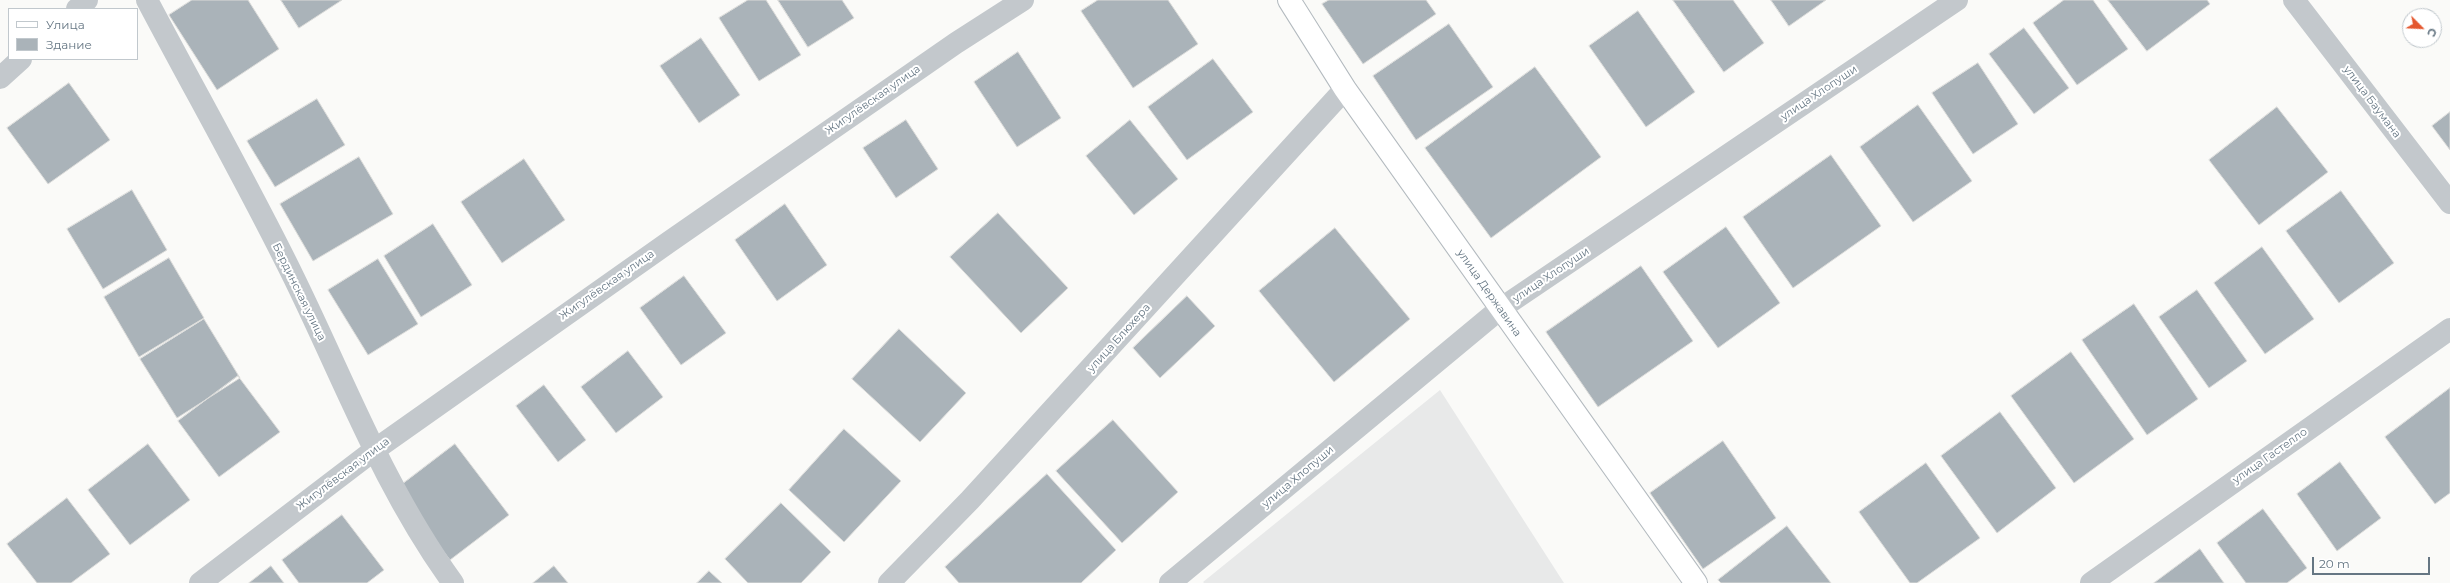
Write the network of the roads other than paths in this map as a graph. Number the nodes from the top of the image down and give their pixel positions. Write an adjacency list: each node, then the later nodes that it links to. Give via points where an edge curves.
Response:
1 (87, 0): 7 (street)
2 (147, 0): 14 (street, Бердинская улица, via 294,278)
3 (1023, 0): 14 (street, Жигулёвская улица, via 799,151)
4 (1289, 0): 10 (street, улица Державина)
5 (1957, 0): 12 (street, улица Хлопуши)
6 (2294, 0): 11 (street, улица Баумана)
7 (78, 8)
8 (20, 60): 9 (street)
9 (0, 78)
10 (1345, 89): 12 (street, улица Державина); 17 (street, улица Блюхера, via 976,494)
11 (2450, 203)
12 (1500, 309): 18 (street, улица Хлопуши); 19 (street, улица Державина)
13 (2450, 329): 20 (street, улица Гастелло)
14 (373, 451): 15 (street, Жигулёвская улица); 16 (street, Бердинская улица, via 430,552)
15 (200, 583)
16 (453, 583)
17 (889, 583)
18 (1170, 583)
19 (1696, 583)
20 (2091, 583)

